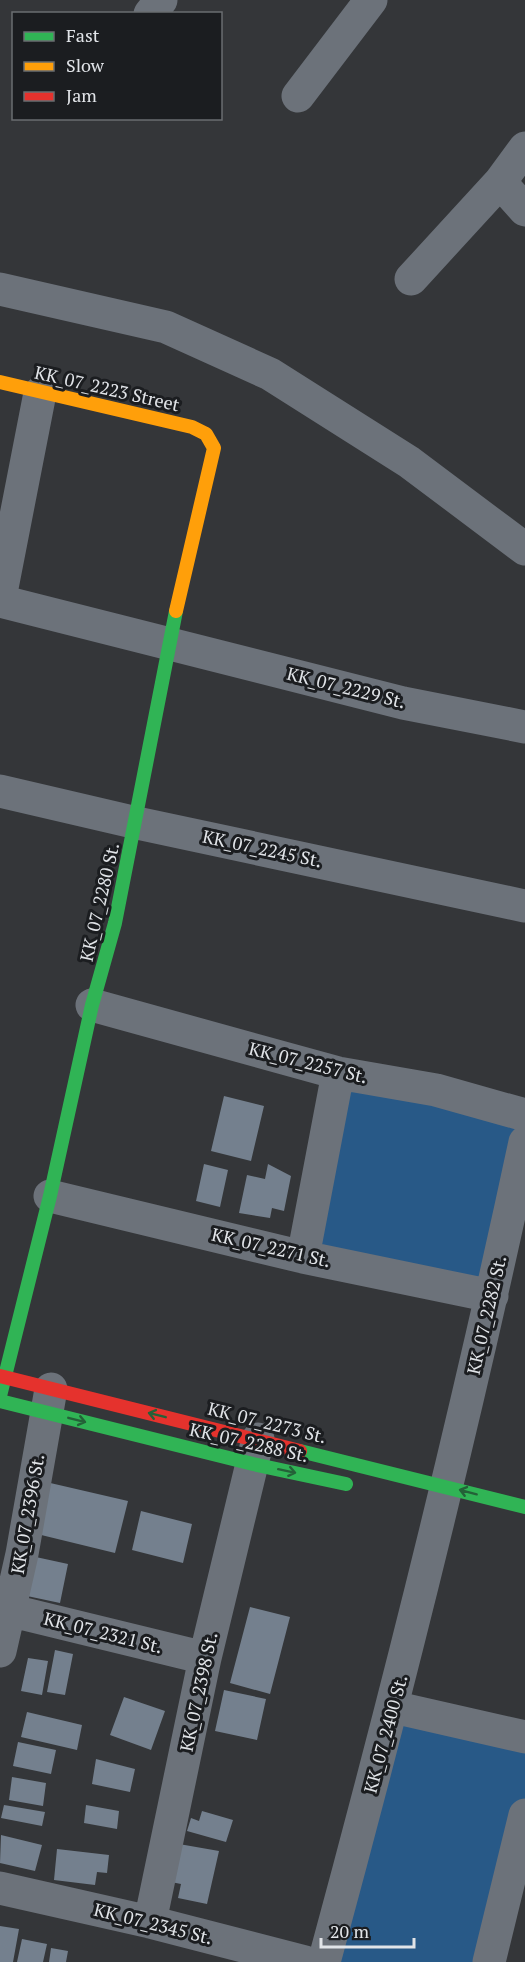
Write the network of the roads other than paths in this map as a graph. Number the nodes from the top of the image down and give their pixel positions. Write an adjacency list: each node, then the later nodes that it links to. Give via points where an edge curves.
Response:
1 (372, 0): 2 (street)
2 (298, 96)
3 (525, 148): 4 (street)
4 (500, 182): 5 (street); 6 (street)
5 (525, 210)
6 (411, 279)
7 (0, 289): 11 (street, via 166,327 270,374 409,462)
8 (0, 382): 9 (street, KK_07_2223 Street)
9 (40, 393): 10 (street, KK_07_2223 Street, via 192,427); 12 (street)
10 (206, 434): 13 (street, KK_07_2280 St., via 214,448)
11 (525, 549)
12 (0, 599): 13 (street, KK_07_2229 St.)
13 (169, 642): 14 (street, KK_07_2229 St., via 403,703); 16 (street, KK_07_2280 St.)
14 (525, 727)
15 (0, 791): 16 (street, KK_07_2245 St.)
16 (136, 823): 17 (street, KK_07_2245 St.); 18 (street, KK_07_2280 St., via 115,923)
17 (525, 906)
18 (92, 1005): 19 (street, KK_07_2257 St.); 22 (street, KK_07_2280 St.)
19 (338, 1073): 20 (street, KK_07_2257 St., via 436,1090); 23 (street)
20 (525, 1115)
21 (525, 1142): 24 (street, KK_07_2282 St.)
22 (50, 1196): 23 (street, KK_07_2271 St.); 25 (street, KK_07_2280 St.)
23 (303, 1257): 24 (street, KK_07_2271 St.)
24 (492, 1296): 31 (street, KK_07_2282 St.)
25 (2, 1376): 26 (street, KK_07_2280 St.); 27 (street, KK_07_2273 St.)
26 (0, 1396)
27 (48, 1400): 28 (street, KK_07_2288 St.); 29 (street, KK_07_2273 St., one-way to 27); 29 (street, KK_07_2288 St., one-way to 29); 33 (street, KK_07_2396 St., via 22,1554)
28 (0, 1401)
29 (255, 1452): 30 (street, KK_07_2288 St., one-way to 30); 31 (street, KK_07_2273 St.); 35 (street, KK_07_2398 St.)
30 (364, 1488)
31 (443, 1500): 32 (street, KK_07_2273 St., one-way to 31); 36 (street, KK_07_2400 St.)
32 (525, 1507)
33 (5, 1609): 34 (street, KK_07_2396 St.); 35 (street, KK_07_2321 St.)
34 (0, 1651)
35 (205, 1658): 40 (street, KK_07_2398 St.)
36 (393, 1707): 37 (street); 42 (street, KK_07_2400 St.)
37 (525, 1737)
38 (525, 1815): 43 (street)
39 (0, 1888): 40 (street, KK_07_2345 St.)
40 (150, 1922): 41 (street, KK_07_2345 St.)
41 (305, 1962)
42 (324, 1962)
43 (489, 1962)

